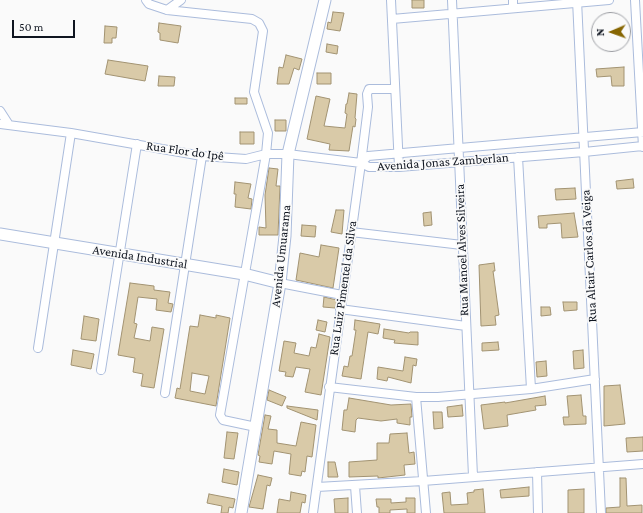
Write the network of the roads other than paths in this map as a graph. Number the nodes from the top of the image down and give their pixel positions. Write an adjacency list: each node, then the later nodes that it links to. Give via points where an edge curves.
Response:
1 (146, 0): 10 (street, via 149,4)
2 (181, 0): 10 (street)
3 (325, 0): 26 (street, Avenida Umuarama)
4 (391, 0): 12 (street)
5 (452, 0): 11 (street, Rua Manoel Alves Silveira)
6 (609, 0): 8 (street)
7 (636, 0): 17 (street)
8 (577, 1): 9 (street); 19 (street, Rua Altair Carlos da Veiga)
9 (513, 4): 11 (street)
10 (167, 10): 25 (street, via 252,19 259,23 263,30 254,92 268,133)
11 (452, 14): 12 (street); 22 (street, Rua Manoel Alves Silveira)
12 (392, 19): 13 (street)
13 (395, 88): 24 (street); 30 (street, Rua Luiz Pimentel da Silva, via 369,89)
14 (0, 111): 16 (street)
15 (0, 124): 16 (street, Rua Flor do Ipê)
16 (9, 125): 18 (street, Rua Flor do Ipê)
17 (642, 132): 19 (street, Avenida Jonas Zamberlan); 21 (street)
18 (71, 133): 20 (street, Rua Flor do Ipê); 34 (street)
19 (582, 138): 22 (street, Avenida Jonas Zamberlan); 23 (street, Rua Altair Carlos da Veiga)
20 (137, 144): 27 (street, Rua Flor do Ipê); 36 (street)
21 (643, 146): 23 (street, Avenida Jonas Zamberlan)
22 (458, 149): 24 (street, Avenida Jonas Zamberlan); 29 (street, Rua Manoel Alves Silveira)
23 (584, 152): 28 (street, Avenida Jonas Zamberlan); 45 (street, Rua Altair Carlos da Veiga)
24 (398, 153): 30 (street, Avenida Jonas Zamberlan, via 368,156); 31 (street)
25 (266, 154): 26 (street, Rua Flor do Ipê); 27 (street, Rua Flor do Ipê, via 246,158); 38 (street)
26 (288, 154): 30 (street, Rua Flor do Ipê); 39 (street, Avenida Umuarama, via 286,236)
27 (202, 156): 37 (street)
28 (518, 157): 29 (street, Avenida Jonas Zamberlan); 47 (street)
29 (459, 162): 31 (street, Avenida Jonas Zamberlan); 35 (street, Rua Manoel Alves Silveira)
30 (361, 163): 31 (street, Avenida Jonas Zamberlan, via 369,167); 32 (street, Rua Luiz Pimentel da Silva)
31 (399, 167)
32 (351, 232): 35 (street); 40 (street, Rua Luiz Pimentel da Silva)
33 (0, 234): 34 (street, Avenida Industrial)
34 (54, 244): 36 (street, Avenida Industrial); 43 (street)
35 (462, 245): 42 (street, Rua Manoel Alves Silveira)
36 (119, 254): 37 (street, Avenida Industrial); 44 (street)
37 (185, 265): 38 (street, Avenida Industrial); 48 (street)
38 (244, 274): 39 (street, Avenida Industrial); 51 (street, via 220,415 223,420)
39 (280, 282): 40 (street); 51 (street, Avenida Umuarama)
40 (342, 294): 41 (street, Rua Luiz Pimentel da Silva)
41 (340, 309): 42 (street); 46 (street, Rua Luiz Pimentel da Silva)
42 (466, 326): 49 (street, Rua Manoel Alves Silveira)
43 (38, 348)
44 (102, 370)
45 (595, 380): 47 (street); 53 (street, Rua Altair Carlos da Veiga)
46 (329, 387): 50 (street); 58 (street, Rua Luiz Pimentel da Silva)
47 (531, 389): 49 (street)
48 (165, 393)
49 (468, 396): 50 (street); 55 (street, Rua Manoel Alves Silveira)
50 (416, 397): 56 (street)
51 (256, 427): 59 (street, Avenida Umuarama)
52 (643, 464): 53 (street)
53 (599, 468): 54 (street); 64 (street, Rua Altair Carlos da Veiga)
54 (536, 472): 55 (street); 63 (street)
55 (472, 476): 56 (street)
56 (423, 481): 57 (street); 62 (street)
57 (355, 486): 58 (street); 61 (street)
58 (317, 487): 60 (street, Rua Luiz Pimentel da Silva)
59 (241, 513)
60 (313, 513)
61 (357, 513)
62 (426, 513)
63 (538, 513)
64 (601, 513)

